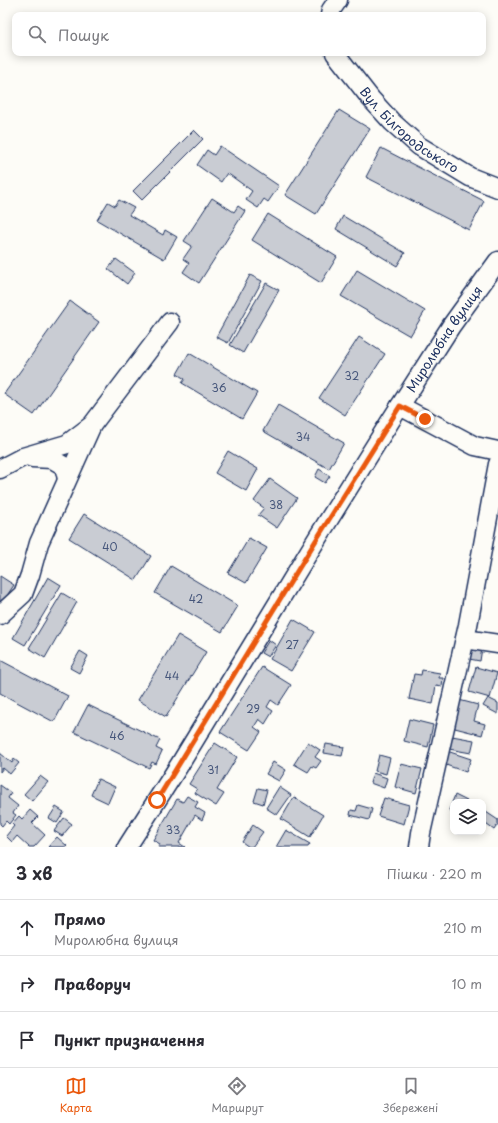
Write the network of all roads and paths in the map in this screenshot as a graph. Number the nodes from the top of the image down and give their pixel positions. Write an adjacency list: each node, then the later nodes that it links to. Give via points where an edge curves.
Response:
1 (338, 0): 2 (street)
2 (331, 12)
3 (337, 56): 4 (street, Вул. Білгородського, via 371,99 419,146 470,177)
4 (498, 188)
5 (498, 261): 7 (street, Миролюбна вулиця, via 451,326)
6 (170, 322): 8 (street)
7 (400, 406): 9 (street, via 475,446); 17 (street, Миролюбна вулиця)
8 (92, 425): 10 (street, via 68,444); 13 (street)
9 (498, 451)
10 (23, 457): 12 (street); 13 (street, via 52,459 64,466)
11 (498, 464): 15 (street)
12 (0, 469)
13 (67, 479): 14 (street, via 39,543 23,594)
14 (0, 615)
15 (465, 639): 16 (street); 18 (street, via 420,833)
16 (498, 644)
17 (127, 847)
18 (419, 847)

